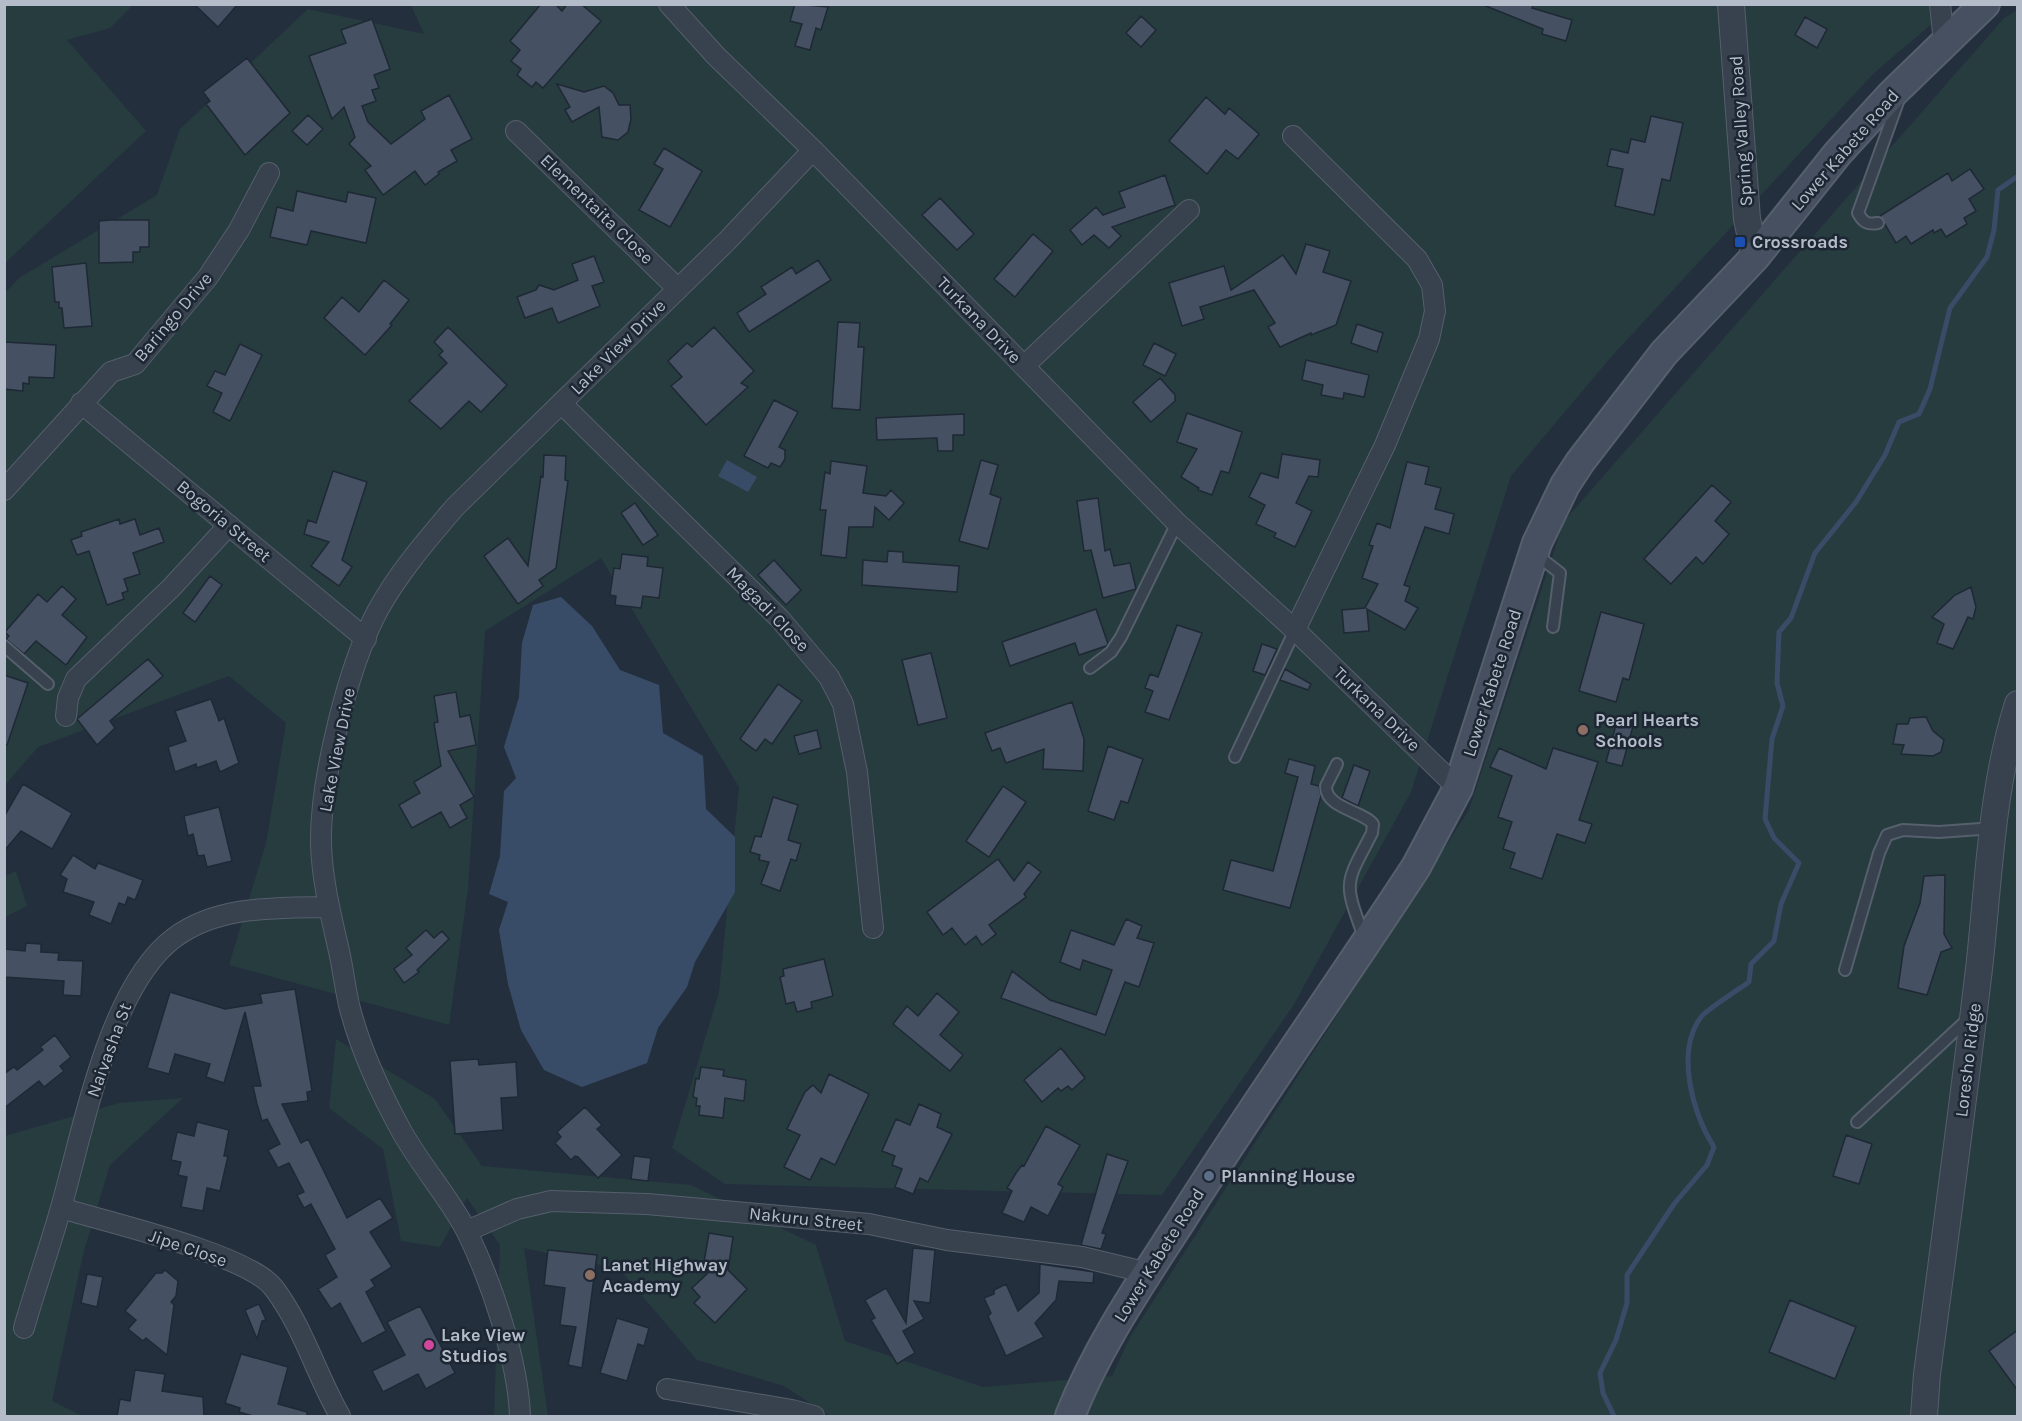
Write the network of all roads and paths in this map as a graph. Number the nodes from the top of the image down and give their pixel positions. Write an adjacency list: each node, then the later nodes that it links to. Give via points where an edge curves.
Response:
1 (669, 4): 9 (street, Turkana Drive, via 716,56)
2 (1731, 4): 13 (street, Spring Valley Road, via 1747,219)
3 (1941, 4): 5 (street)
4 (1985, 4): 5 (main road, Lower Kabete Road)
5 (1944, 43): 6 (main road, Lower Kabete Road)
6 (1905, 82): 12 (lane, via 1858,213 1862,221); 13 (main road, Lower Kabete Road, via 1838,153)
7 (516, 131): 14 (street, Elementaita Close)
8 (1293, 136): 23 (street, via 1417,259 1432,285 1435,311 1429,339 1385,445)
9 (813, 150): 14 (street, Lake View Drive); 15 (street, Turkana Drive)
10 (269, 173): 16 (street, Baringo Drive, via 208,278 135,364 111,372)
11 (1189, 210): 15 (street)
12 (1878, 223)
13 (1755, 257): 21 (main road, Lower Kabete Road, via 1664,353 1580,462 1550,513)
14 (677, 288): 17 (street, Lake View Drive)
15 (1024, 366): 19 (street, Turkana Drive)
16 (81, 403): 18 (street, Baringo Drive); 20 (street, Bogoria Street)
17 (561, 404): 24 (street, Lake View Drive, via 455,507 395,581); 35 (street, Magadi Close, via 780,619 830,676 843,704 857,772)
18 (4, 490)
19 (1177, 523): 23 (street, Turkana Drive); 26 (lane, via 1121,637 1111,652)
20 (229, 525): 24 (street, Bogoria Street); 29 (street, via 76,680)
21 (1534, 553): 22 (lane, via 1560,573); 32 (main road, Lower Kabete Road)
22 (1553, 627)
23 (1296, 630): 30 (lane); 32 (street, Turkana Drive)
24 (366, 639): 34 (street, Lake View Drive, via 342,709 324,808 321,843)
25 (4, 646): 27 (lane)
26 (1090, 668)
27 (48, 684)
28 (2018, 704): 33 (street, Loresho Ridge, via 2002,762)
29 (66, 716)
30 (1235, 757)
31 (1337, 764): 36 (lane, via 1326,786 1328,795 1373,824 1349,878 1348,889)
32 (1458, 788): 36 (main road, Lower Kabete Road, via 1421,859)
33 (1994, 828): 37 (lane, via 1903,830 1887,835); 38 (street, Loresho Ridge)
34 (328, 908): 40 (street, Naivasha St, via 279,908 216,917 175,937 161,950 123,1002 84,1121); 41 (street, Lake View Drive, via 364,1054 403,1133)
35 (873, 928)
36 (1367, 942): 42 (main road, Lower Kabete Road, via 1233,1138)
37 (1845, 970)
38 (1974, 1014): 39 (lane); 49 (street, Loresho Ridge)
39 (1857, 1122)
40 (61, 1208): 43 (street, Naivasha St); 45 (street, Jipe Close, via 218,1254 260,1276 272,1286 307,1342)
41 (467, 1231): 42 (street, Nakuru Street, via 517,1209 551,1201 647,1204 869,1224 947,1240 1082,1257); 46 (street, Lake View Drive, via 508,1343 519,1391)
42 (1148, 1273): 48 (main road, Lower Kabete Road, via 1098,1352)
43 (24, 1328)
44 (667, 1389): 47 (street)
45 (340, 1416)
46 (520, 1416)
47 (814, 1416)
48 (1070, 1416)
49 (1924, 1416)

